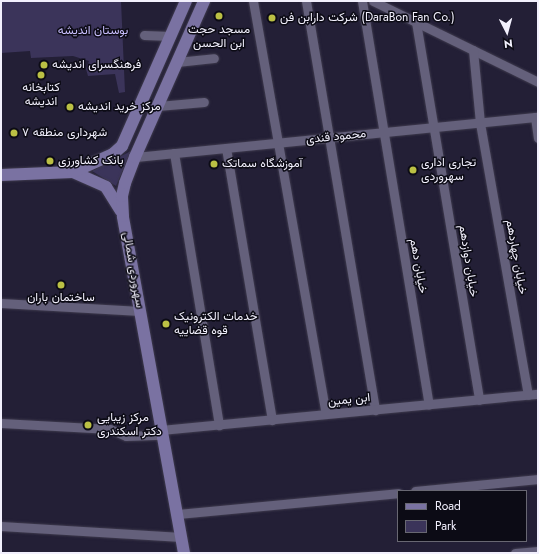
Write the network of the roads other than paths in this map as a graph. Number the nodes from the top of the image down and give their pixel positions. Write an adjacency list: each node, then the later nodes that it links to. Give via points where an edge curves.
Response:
1 (186, 1): 9 (main road)
2 (204, 1): 12 (main road, سهروردی شمالی)
3 (253, 1): 22 (street)
4 (306, 1): 20 (street)
5 (362, 1): 19 (street, خیابان دهم)
6 (373, 1): 7 (street)
7 (416, 22): 10 (street); 18 (street, خیابان دوازدهم)
8 (144, 35): 9 (street)
9 (171, 36): 26 (main road, via 122,146 103,160)
10 (473, 50): 13 (street); 17 (street, خیابان چهاردهم)
11 (214, 58): 12 (street)
12 (177, 62): 15 (main road, سهروردی شمالی)
13 (538, 82)
14 (204, 102): 15 (street)
15 (158, 106): 25 (main road, سهروردی شمالی)
16 (537, 115): 17 (street, محمود قندی); 21 (street)
17 (480, 123): 18 (street, محمود قندی); 32 (street, خیابان چهاردهم)
18 (434, 127): 19 (street, محمود قندی); 33 (street, خیابان دوازدهم)
19 (384, 132): 20 (street, محمود قندی); 34 (street, خیابان دهم)
20 (329, 138): 22 (street, محمود قندی); 35 (street)
21 (538, 138)
22 (278, 143): 23 (street, محمود قندی); 36 (street)
23 (226, 148): 24 (street, محمود قندی); 37 (street)
24 (174, 153): 25 (street, محمود قندی); 39 (street)
25 (135, 157): 28 (main road, سهروردی شمالی, via 123,191)
26 (73, 172): 27 (main road); 28 (main road, via 106,187)
27 (1, 175)
28 (123, 216): 30 (main road, سهروردی شمالی)
29 (1, 303): 30 (street)
30 (140, 311): 40 (main road, سهروردی شمالی)
31 (538, 394): 32 (street, ابن یمین)
32 (528, 395): 33 (street, ابن یمین)
33 (479, 400): 34 (street, ابن یمین)
34 (429, 404): 35 (street, ابن یمین)
35 (376, 410): 36 (street, ابن یمین)
36 (326, 414): 37 (street, ابن یمین)
37 (272, 420): 39 (street, ابن یمین)
38 (1, 423): 40 (street, ابن یمین, via 110,428 126,436)
39 (219, 425): 40 (street, ابن یمین)
40 (162, 433): 44 (main road, سهروردی شمالی)
41 (538, 479): 42 (street)
42 (425, 490)
43 (397, 493): 44 (street)
44 (177, 514): 46 (main road, سهروردی شمالی)
45 (1, 526): 46 (street)
46 (181, 537): 48 (main road, سهروردی شمالی)
47 (538, 551): 49 (street)
48 (184, 553)
49 (515, 553)

